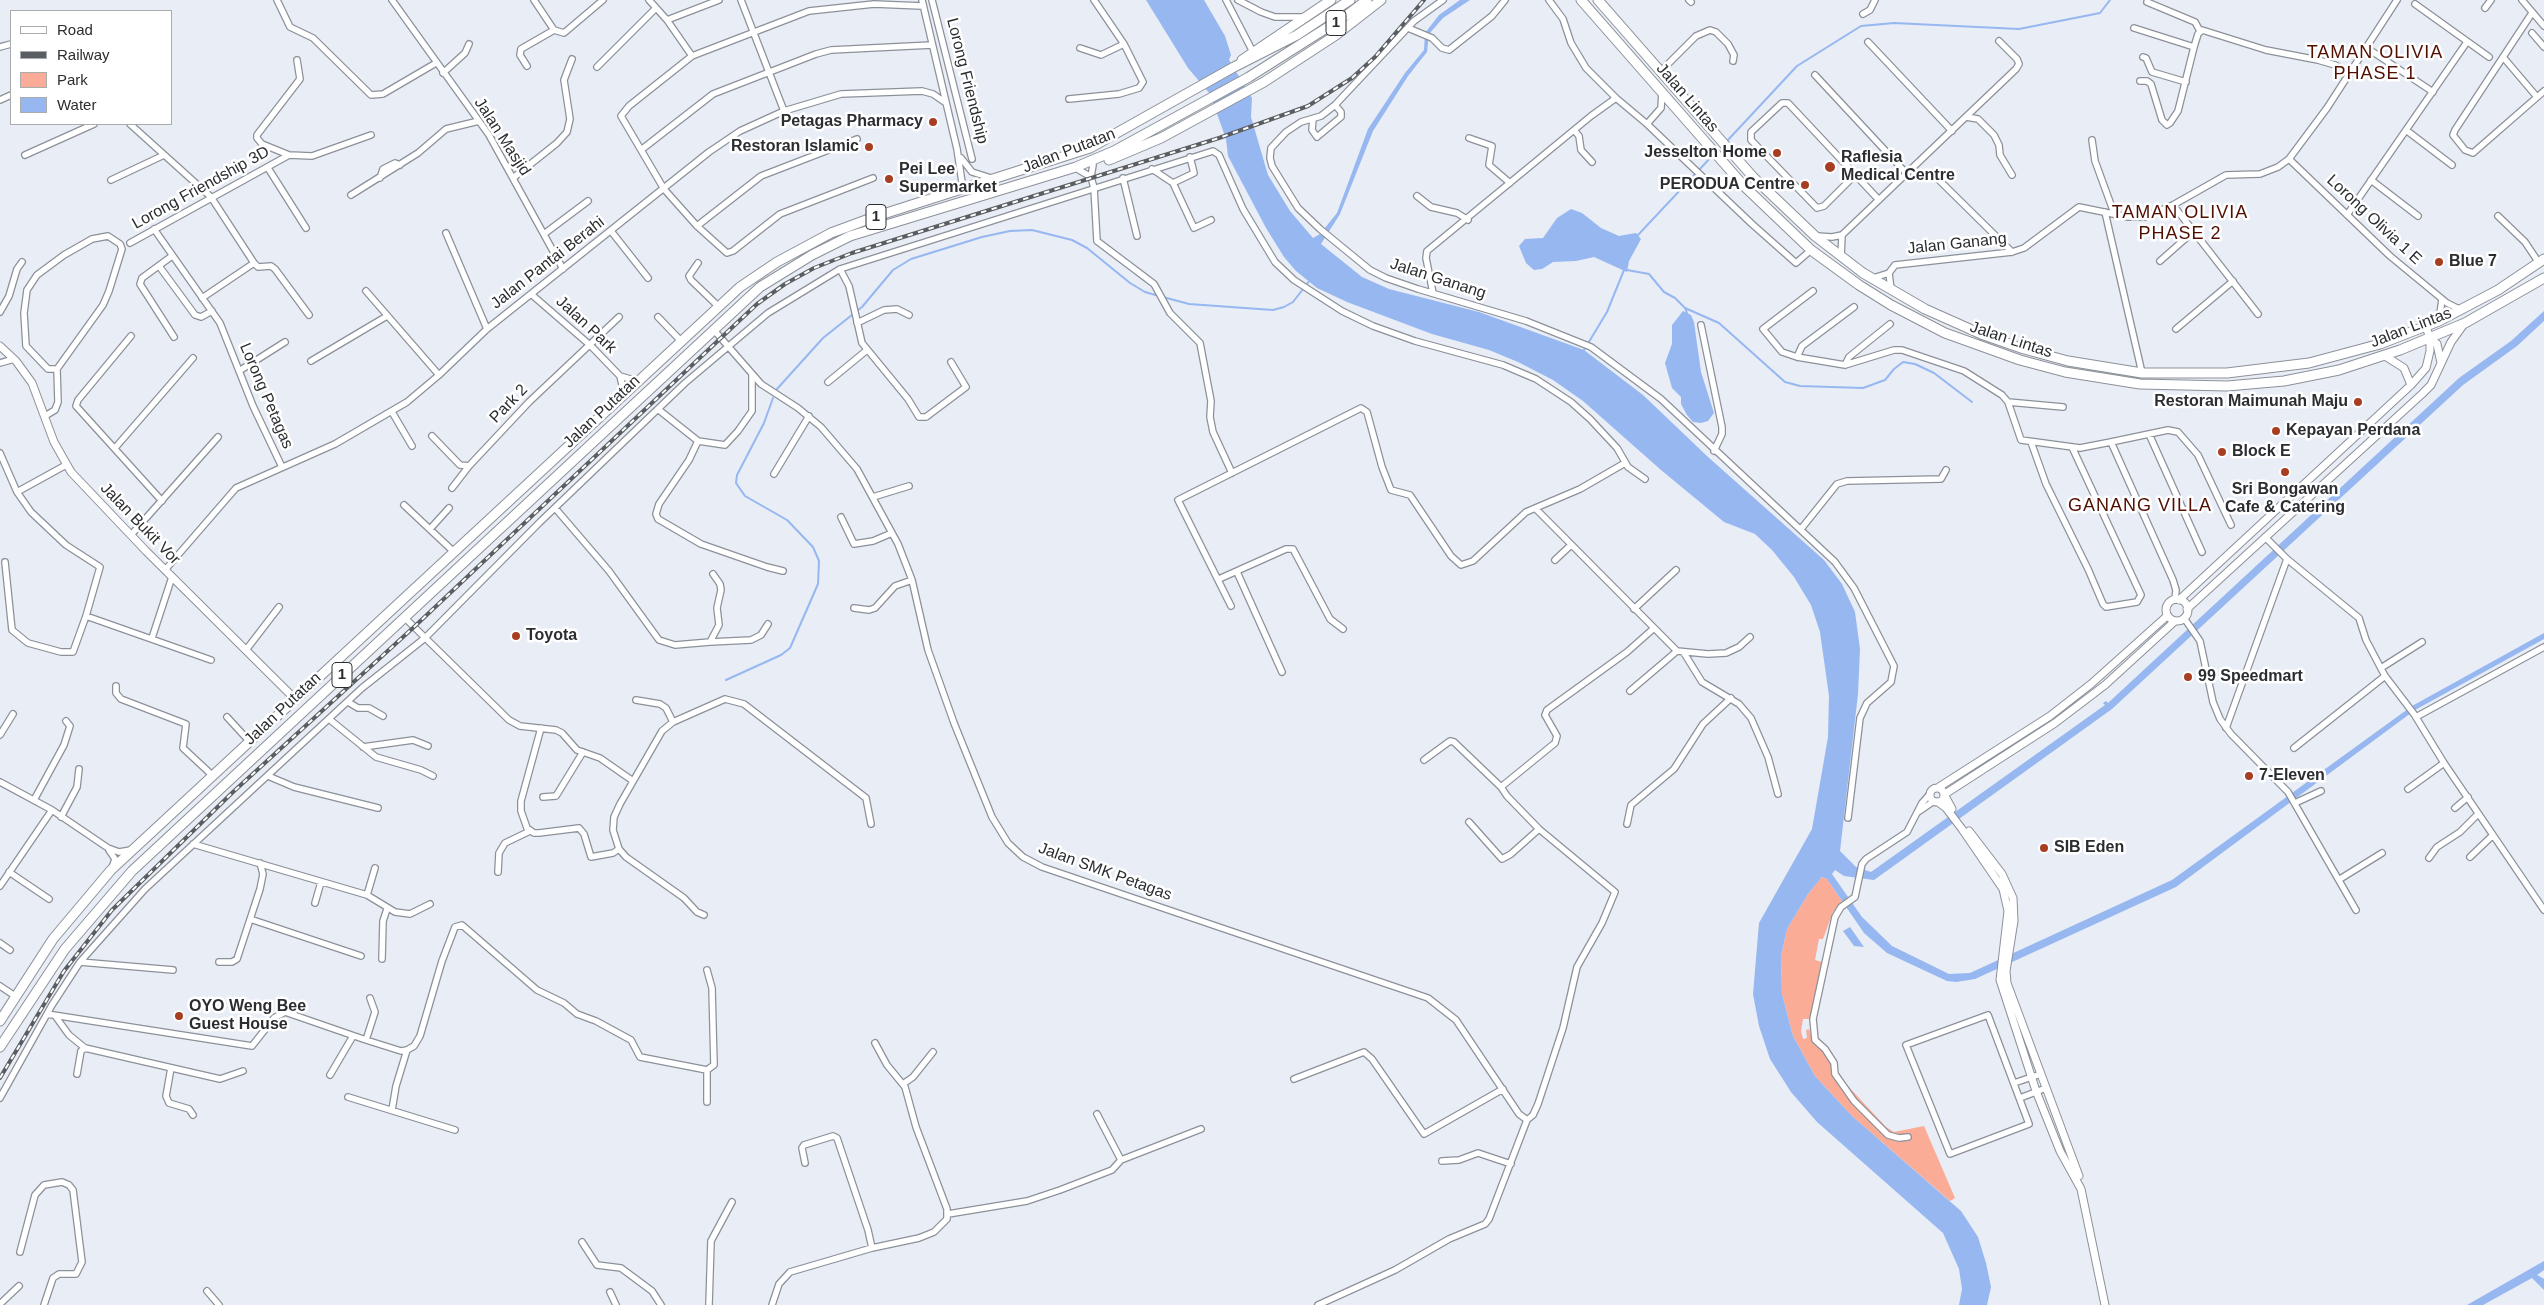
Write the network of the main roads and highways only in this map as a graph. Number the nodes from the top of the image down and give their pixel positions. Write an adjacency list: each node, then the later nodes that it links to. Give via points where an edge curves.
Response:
1 (1332, 0): 7 (highway)
2 (1350, 0): 7 (highway, Jalan Putatan / 1, via 1297,35)
3 (1367, 0): 8 (highway, Jalan Putatan / 1, via 1303,44)
4 (1381, 0): 8 (highway, via 1336,35 1253,88)
5 (1581, 0): 15 (highway, Jalan Lintas, via 1772,214 1811,250 1859,286 1945,333 2020,360)
6 (1598, 0): 14 (highway, Jalan Lintas, via 1753,178 1841,257 1892,290 1988,337 2068,361)
7 (1234, 67): 16 (highway, Jalan Putatan / 1, via 1090,148 831,233 778,262 740,287 680,340)
8 (1159, 133): 9 (highway, Jalan Putatan / 1); 9 (highway, via 1093,165)
9 (1064, 171): 17 (highway, Jalan Putatan / 1, via 835,243 760,287)
10 (2542, 261): 13 (highway, Jalan Lintas)
11 (2544, 274): 13 (highway, via 2534,272)
12 (2544, 278): 15 (highway, Jalan Lintas, via 2465,323 2385,356 2339,370 2276,382 2194,387)
13 (2506, 285): 14 (highway, Jalan Lintas, via 2426,327 2366,348 2300,364 2227,373 2142,372)
14 (2112, 368): 15 (highway, via 2109,375)
15 (2112, 381)
16 (418, 585): 17 (highway); 18 (highway, Jalan Putatan / 1)
17 (429, 596): 19 (highway, Jalan Putatan / 1)
18 (291, 701): 19 (highway); 20 (highway, Jalan Putatan / 1, via 132,849)
19 (300, 714): 21 (highway, Jalan Putatan / 1, via 144,859)
20 (85, 900): 21 (highway); 22 (highway, Jalan Putatan / 1, via 53,939)
21 (97, 910): 23 (highway, Jalan Putatan / 1, via 53,965)
22 (0, 1022)
23 (0, 1047)

